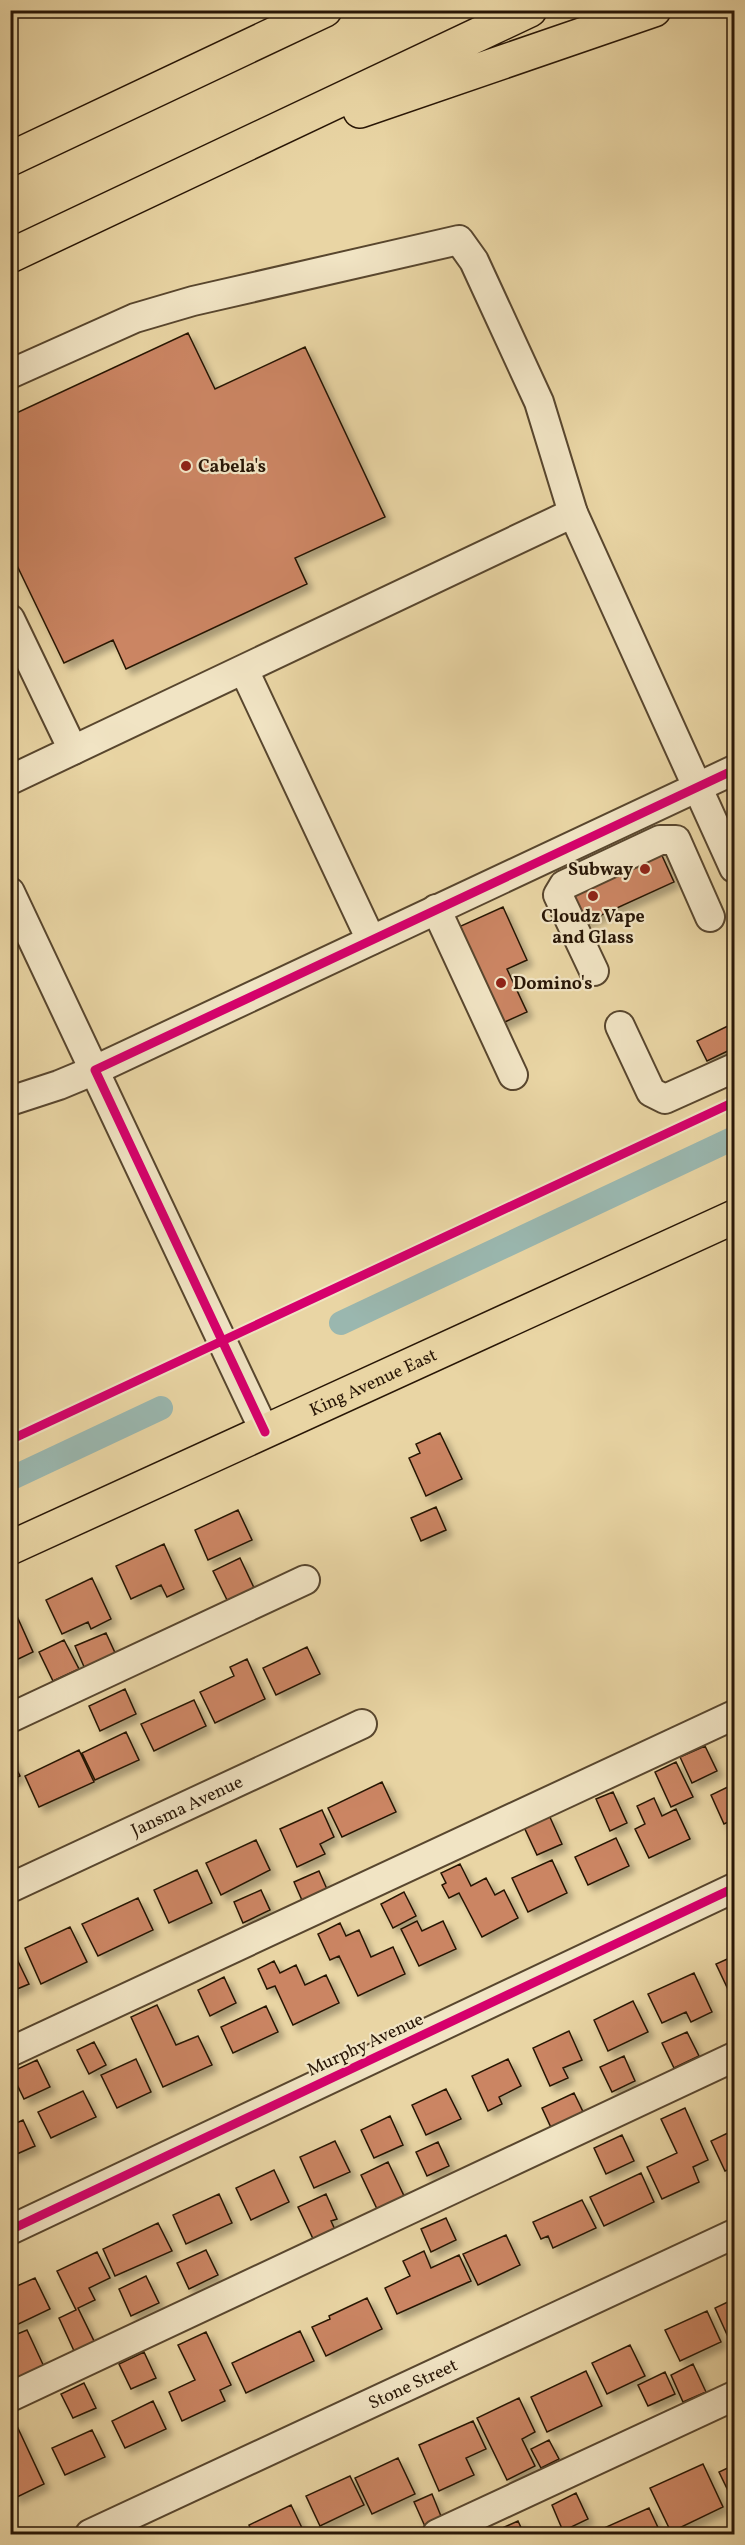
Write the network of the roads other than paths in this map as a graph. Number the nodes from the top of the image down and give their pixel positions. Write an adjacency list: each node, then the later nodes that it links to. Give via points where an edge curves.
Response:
1 (299, 10): 5 (main road)
2 (325, 10): 5 (main road)
3 (530, 10): 7 (main road)
4 (654, 10): 7 (main road)
5 (172, 83): 6 (main road)
6 (10, 159)
7 (194, 169): 8 (main road)
8 (10, 256)
9 (10, 374): 10 (street, via 135,318 459,240 474,261 539,402)
10 (573, 513): 12 (street); 16 (street)
11 (10, 619): 13 (street)
12 (244, 670): 13 (street); 21 (street)
13 (74, 750): 15 (street)
14 (735, 770): 16 (street)
15 (10, 780)
16 (697, 787): 17 (street); 19 (street)
17 (735, 868)
18 (10, 892): 25 (street)
19 (436, 909): 21 (street); 26 (street)
20 (710, 917): 22 (street, via 676,840 660,840 564,885 558,895)
21 (371, 940): 25 (street)
22 (594, 971)
23 (621, 1026): 24 (street, via 651,1092 666,1099)
24 (735, 1068)
25 (95, 1070): 27 (street); 29 (street)
26 (513, 1075)
27 (10, 1101)
28 (735, 1218): 29 (main road, King Avenue East)
29 (266, 1431): 30 (main road, King Avenue East)
30 (10, 1548)
31 (305, 1580): 33 (street)
32 (735, 1715): 37 (street)
33 (10, 1718)
34 (362, 1724): 35 (street, Jansma Avenue)
35 (10, 1888)
36 (735, 1888): 39 (street, Murphy Avenue)
37 (10, 2052)
38 (735, 2057): 42 (street)
39 (10, 2230)
40 (735, 2234): 43 (street, Stone Street)
41 (735, 2396): 44 (street)
42 (10, 2397)
43 (90, 2535)
44 (437, 2535)

